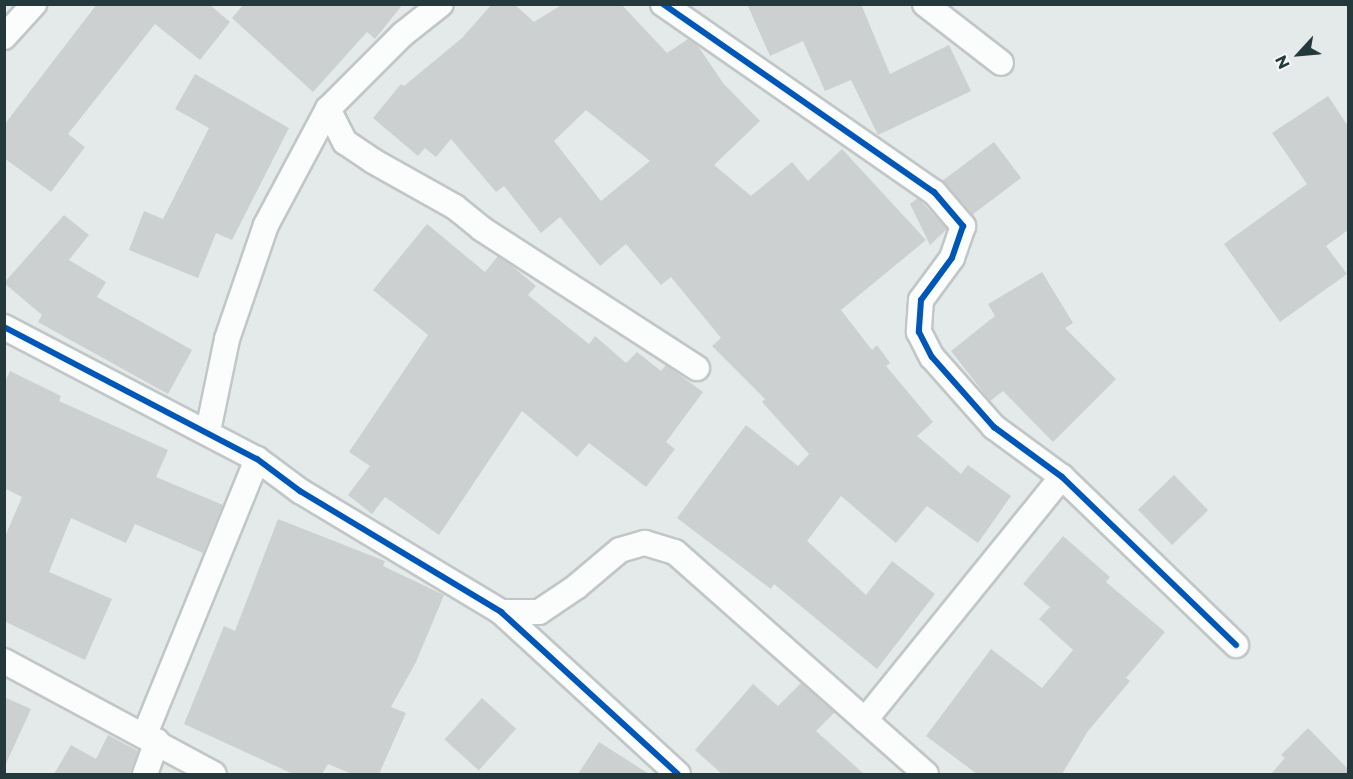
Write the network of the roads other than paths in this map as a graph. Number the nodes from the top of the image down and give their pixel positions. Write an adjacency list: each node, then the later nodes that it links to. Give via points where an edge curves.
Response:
1 (34, 4): 5 (street)
2 (441, 4): 7 (street, via 403,34)
3 (663, 4): 12 (street, via 934,192 956,217 963,226 952,258 921,300 919,332 932,357 994,427)
4 (925, 4): 6 (street)
5 (4, 37)
6 (1001, 63)
7 (328, 109): 9 (street, via 345,142 373,162 455,207 482,229); 10 (street, via 266,225 227,339)
8 (4, 327): 10 (street)
9 (697, 368)
10 (208, 431): 11 (street)
11 (257, 459): 13 (street, via 300,491); 17 (street)
12 (1062, 477): 14 (street); 16 (street)
13 (501, 612): 16 (street, via 539,612 620,550 645,543 675,552); 20 (street)
14 (1236, 645)
15 (4, 661): 17 (street)
16 (865, 720): 21 (street)
17 (151, 738): 18 (street); 19 (street)
18 (145, 774)
19 (214, 774)
20 (678, 774)
21 (926, 774)

